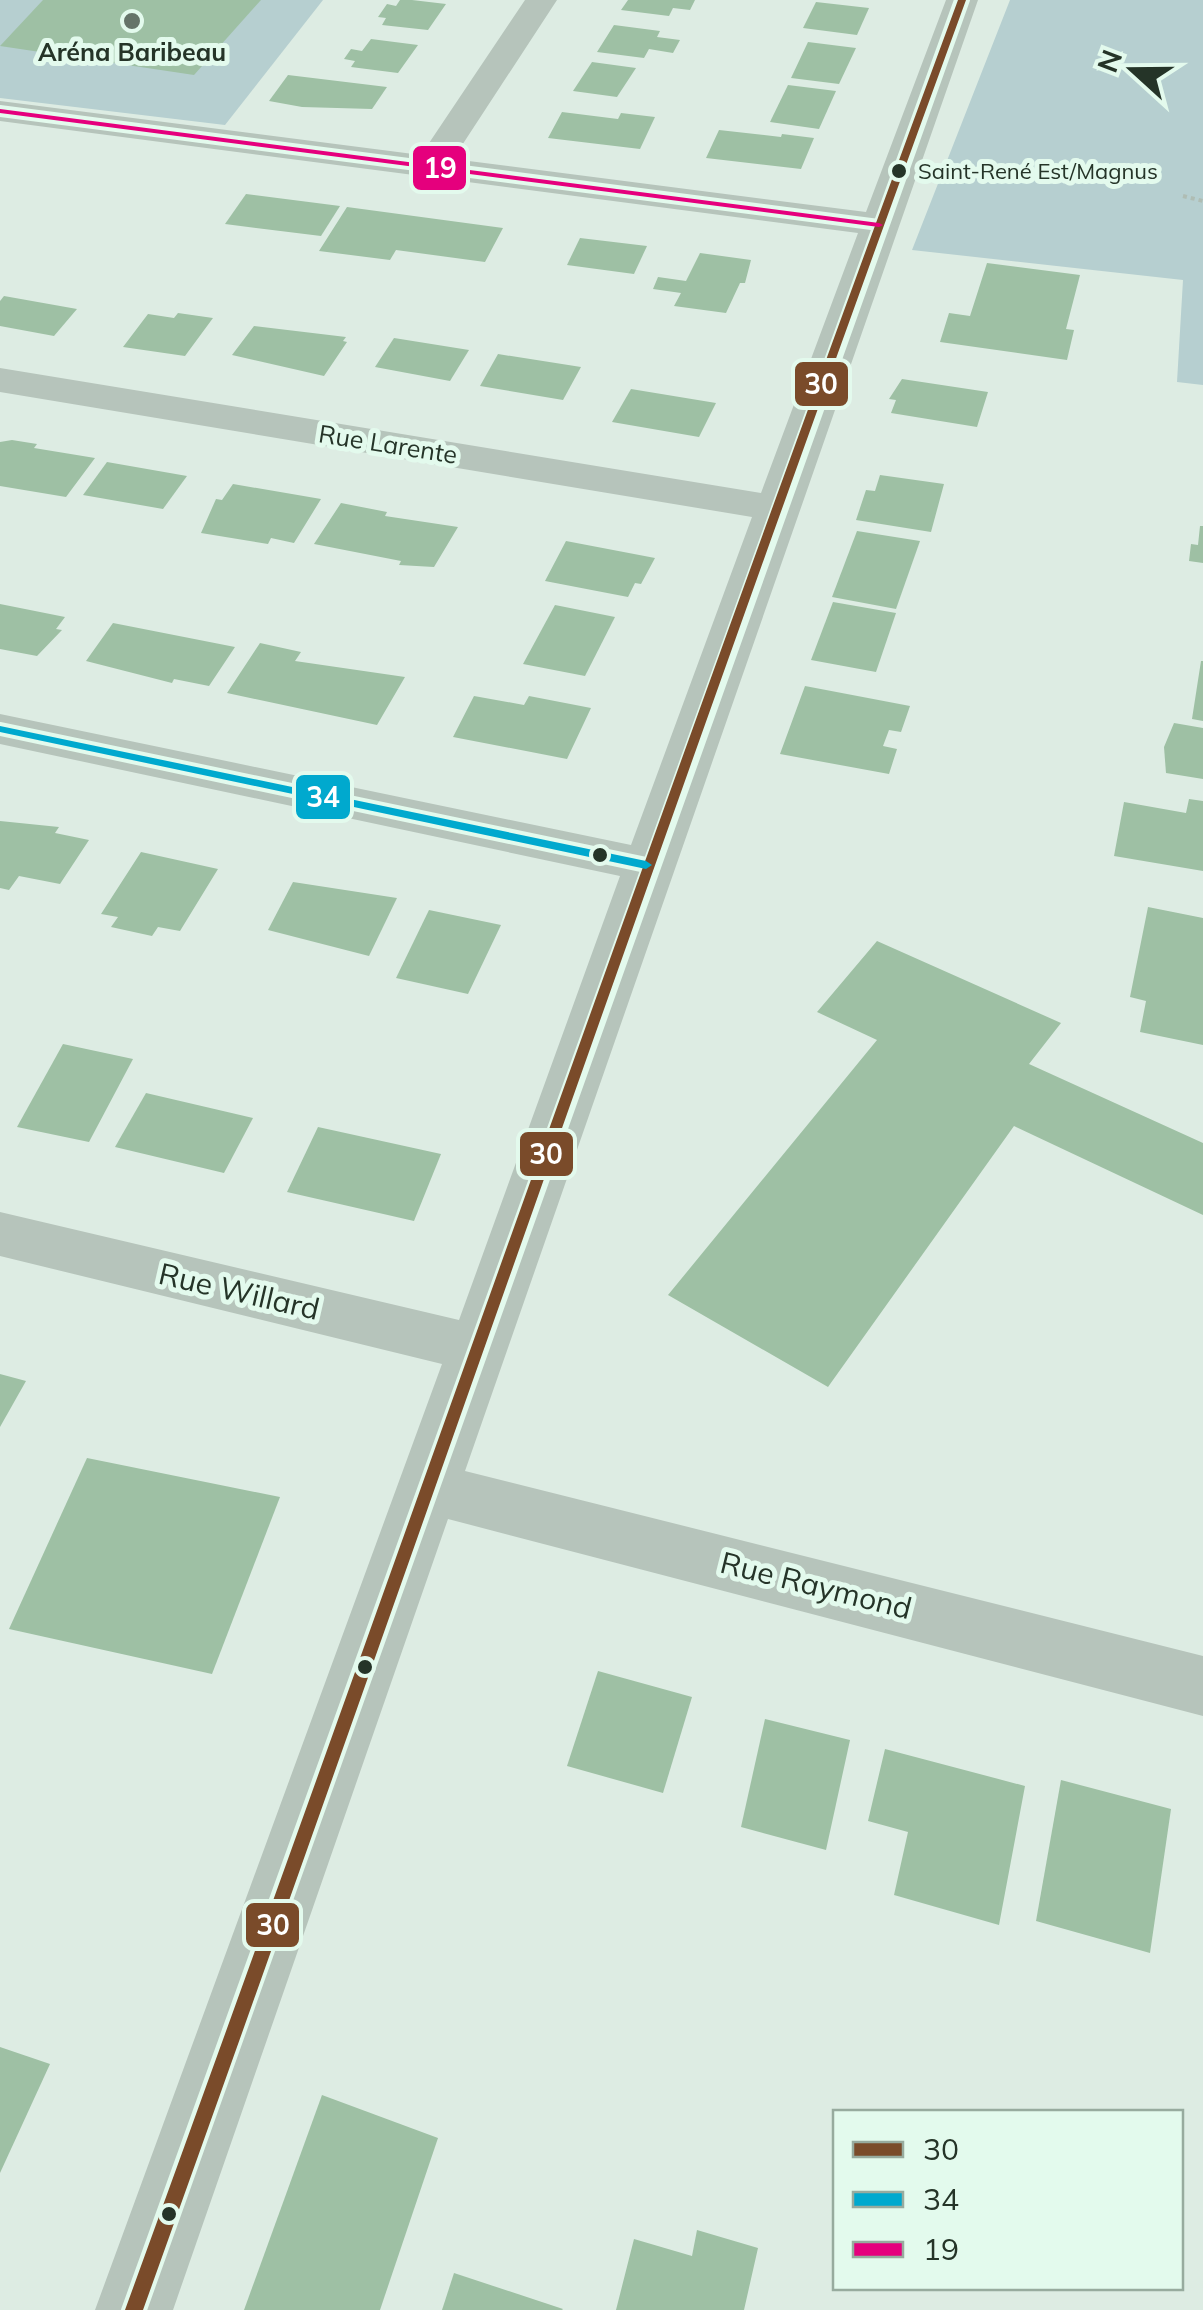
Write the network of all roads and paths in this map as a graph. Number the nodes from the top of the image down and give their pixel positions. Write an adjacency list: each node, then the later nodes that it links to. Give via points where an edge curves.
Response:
1 (541, 0): 4 (street)
2 (962, 0): 7 (street)
3 (0, 111): 4 (street)
4 (431, 166): 7 (street)
5 (1183, 196): 6 (path)
6 (1203, 201)
7 (878, 224): 9 (street)
8 (0, 380): 9 (street, Rue Larente)
9 (776, 508): 11 (street)
10 (0, 729): 11 (street)
11 (646, 865): 13 (street)
12 (0, 1234): 13 (street, Rue Willard)
13 (479, 1349): 14 (street)
14 (429, 1488): 15 (street, Rue Raymond); 16 (street)
15 (1203, 1686)
16 (134, 2310)

